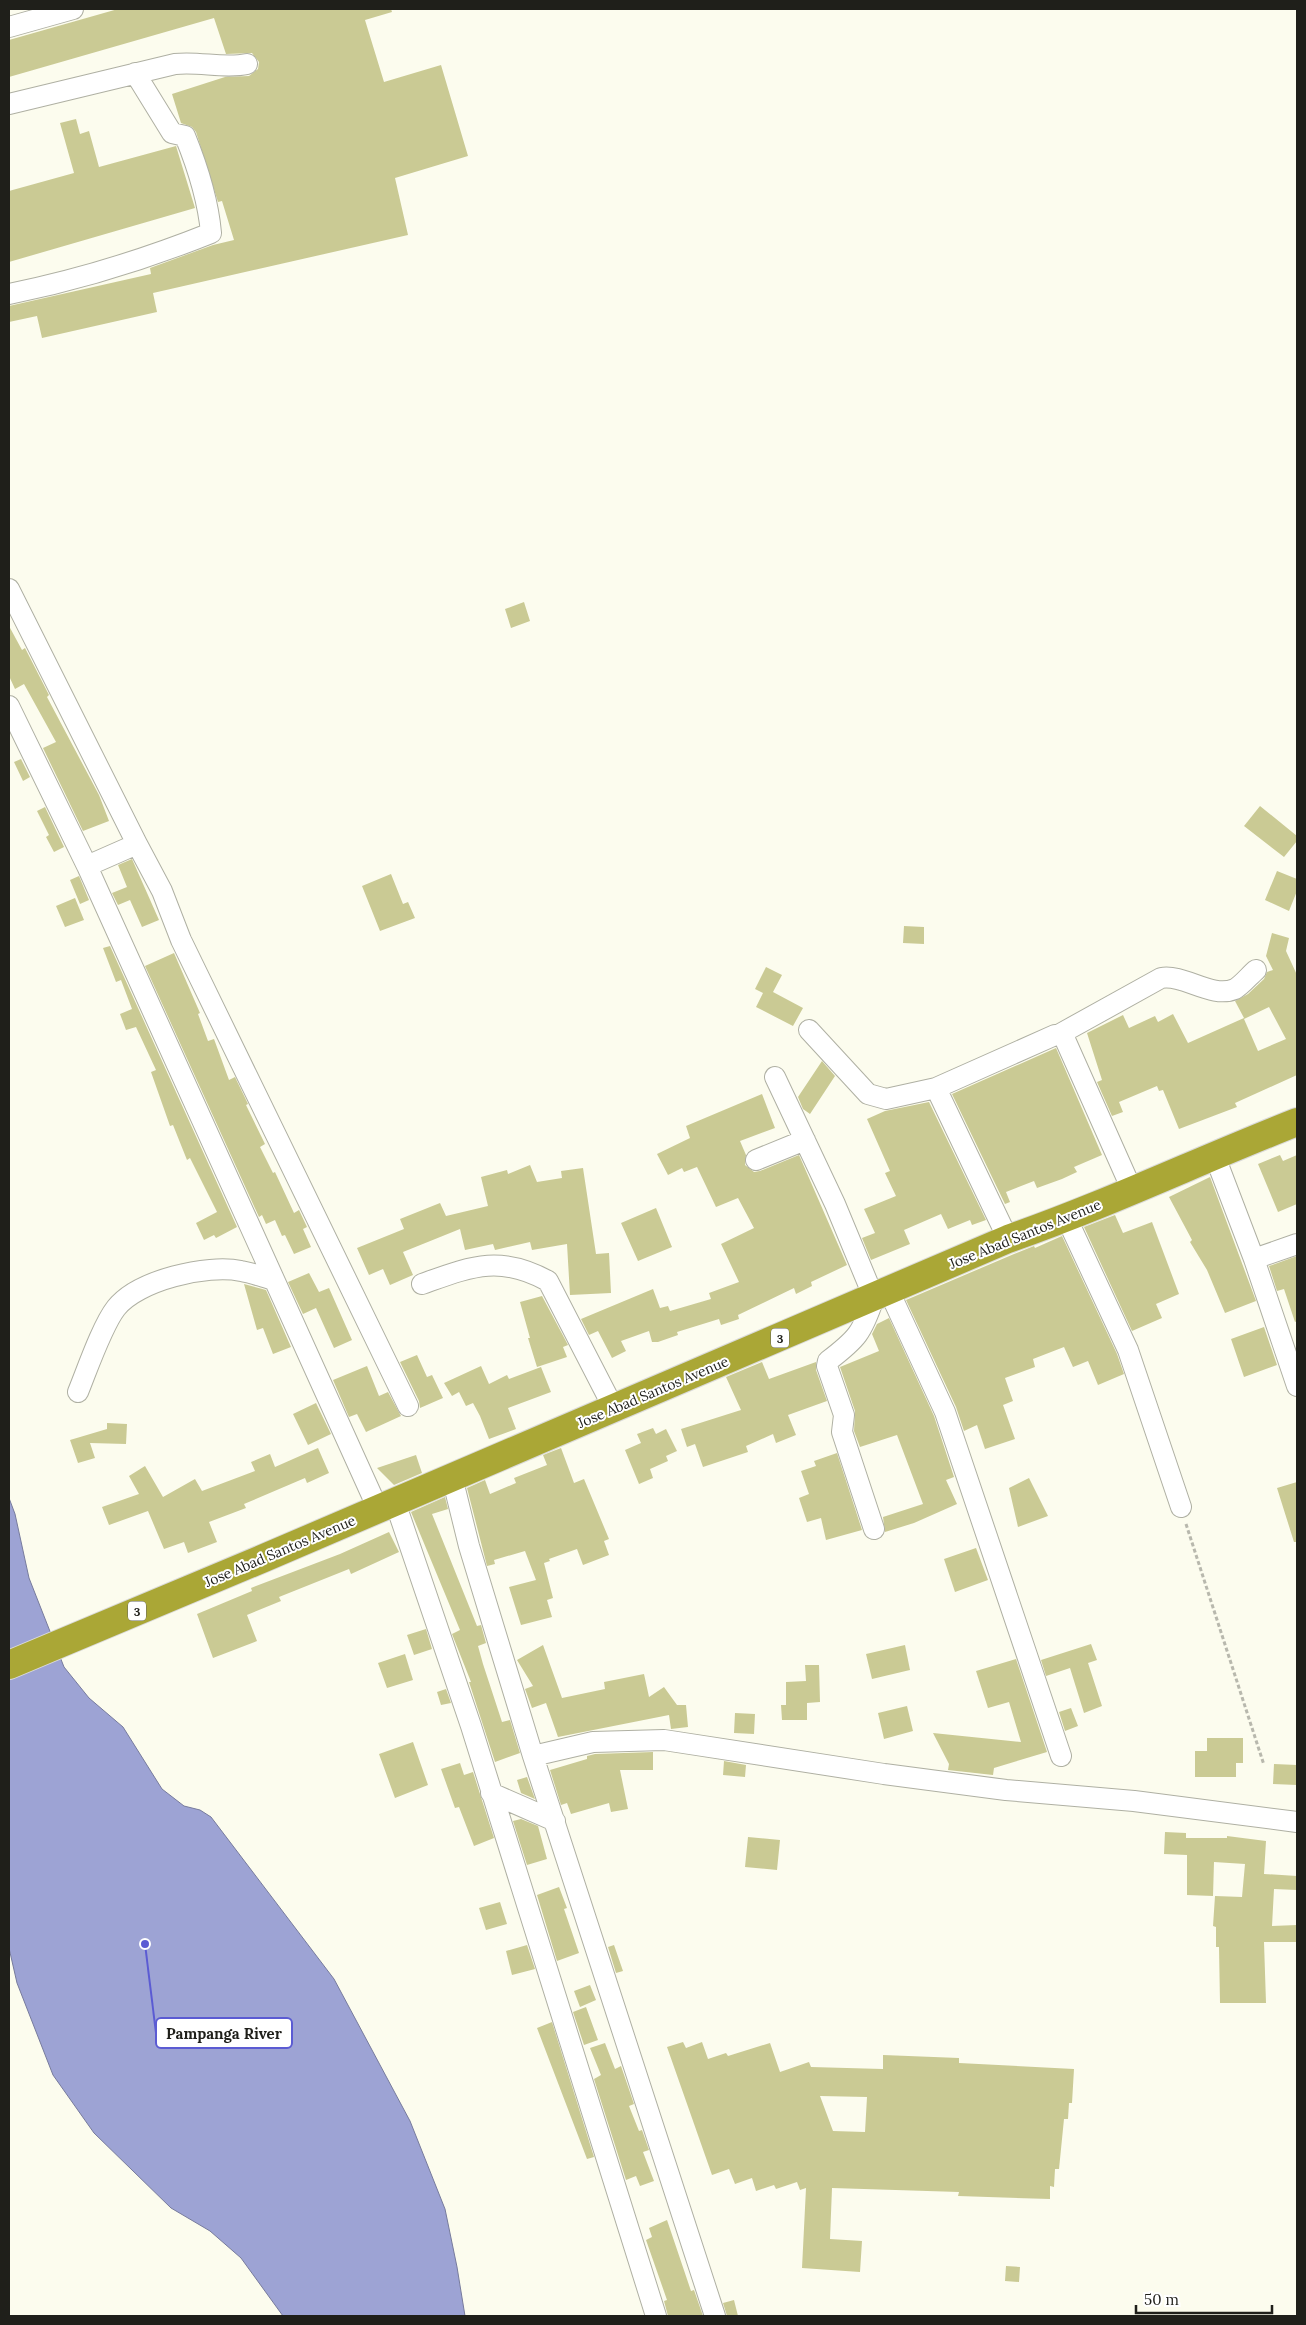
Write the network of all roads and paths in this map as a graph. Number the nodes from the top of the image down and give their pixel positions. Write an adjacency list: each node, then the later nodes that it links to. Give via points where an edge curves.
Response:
1 (73, 9): 2 (street)
2 (9, 27)
3 (248, 64): 4 (street, via 233,67 190,62)
4 (135, 73): 5 (street); 6 (street, via 172,133 185,136 208,207 211,233 158,253 52,285)
5 (9, 104)
6 (9, 294)
7 (9, 589): 9 (street)
8 (9, 706): 10 (street)
9 (137, 844): 10 (street); 30 (street)
10 (87, 866): 25 (street)
11 (1256, 970): 13 (street, via 1235,988 1216,991 1171,976 1161,978)
12 (809, 1030): 15 (street, via 868,1094 886,1099)
13 (1060, 1034): 15 (street); 20 (street, via 1067,1041)
14 (775, 1077): 17 (street)
15 (936, 1088): 22 (street)
16 (1297, 1122): 18 (highway, Jose Abad Santos Avenue / 3)
17 (804, 1140): 19 (street); 27 (street)
18 (1214, 1154): 20 (highway, Jose Abad Santos Avenue / 3); 24 (street)
19 (756, 1160)
20 (1132, 1190): 21 (highway, Jose Abad Santos Avenue / 3)
21 (1067, 1218): 22 (highway, Jose Abad Santos Avenue / 3); 34 (street, via 1128,1350)
22 (1008, 1239): 27 (highway, Jose Abad Santos Avenue / 3)
23 (1297, 1244): 24 (street)
24 (1254, 1259): 28 (street)
25 (274, 1280): 29 (street, via 240,1270 201,1271 135,1291 116,1308); 33 (street)
26 (422, 1284): 31 (street, via 469,1267 498,1265 530,1271 548,1281)
27 (882, 1295): 31 (highway, Jose Abad Santos Avenue / 3); 35 (street, via 859,1335 828,1361 827,1366 844,1415 842,1432); 38 (street, via 945,1412)
28 (1297, 1386)
29 (78, 1392)
30 (408, 1406)
31 (614, 1408): 32 (highway, Jose Abad Santos Avenue / 3)
32 (452, 1477): 33 (highway, Jose Abad Santos Avenue / 3); 37 (street, via 468,1546)
33 (387, 1505): 36 (highway, Jose Abad Santos Avenue / 3); 40 (street, via 438,1622)
34 (1181, 1507): 39 (path)
35 (874, 1529)
36 (9, 1664)
37 (533, 1756): 41 (street); 42 (street, via 593,1742 664,1740 1006,1790 1134,1801)
38 (1061, 1756)
39 (1264, 1765)
40 (491, 1793): 41 (street); 43 (street)
41 (555, 1821): 44 (street)
42 (1297, 1822)
43 (656, 2316)
44 (715, 2316)

